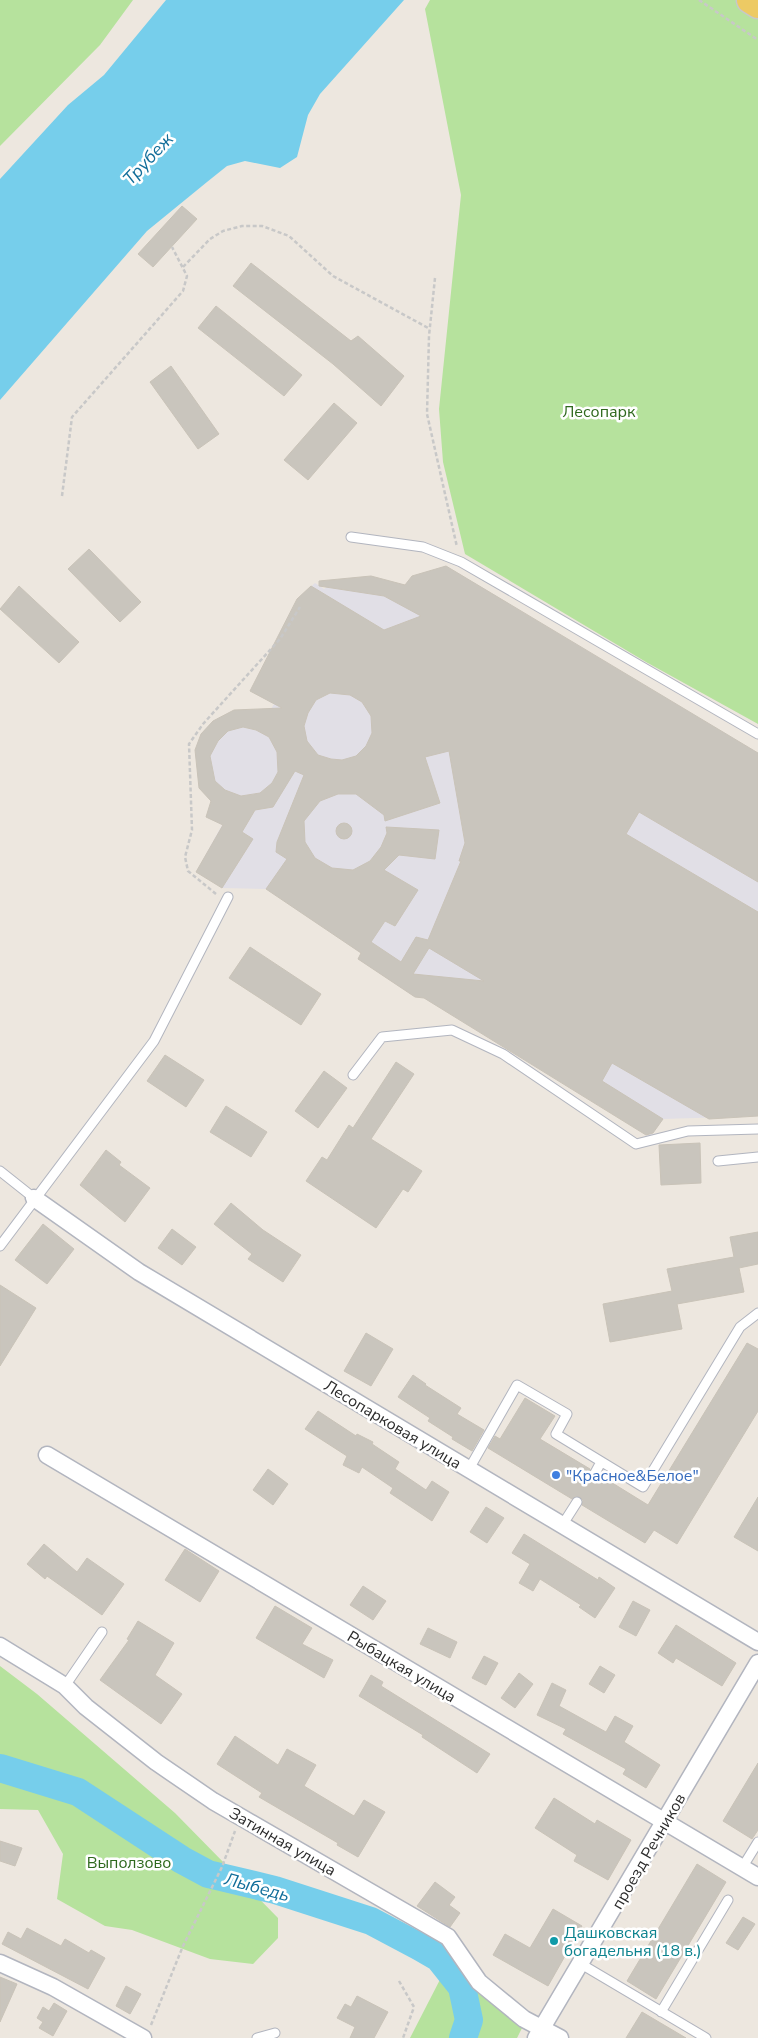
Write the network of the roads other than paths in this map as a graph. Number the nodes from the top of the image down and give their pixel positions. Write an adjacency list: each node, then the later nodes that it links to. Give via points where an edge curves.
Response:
1 (750, 0): 2 (main road)
2 (758, 5)
3 (351, 537): 4 (lane, via 423,547 460,562)
4 (758, 734)
5 (227, 899): 11 (lane, via 154,1041)
6 (352, 1075): 7 (lane, via 382,1037 452,1030 503,1054 636,1144 688,1131)
7 (758, 1129)
8 (758, 1157): 9 (lane)
9 (718, 1160)
10 (0, 1171): 11 (lane)
11 (34, 1198): 12 (lane); 16 (street, Лесопарковая улица, via 139,1272)
12 (0, 1246)
13 (758, 1314): 15 (lane, via 740,1327 643,1487)
14 (47, 1454): 25 (street, Рыбацкая улица)
15 (602, 1462): 16 (lane, via 556,1434 567,1414 517,1385); 17 (lane)
16 (468, 1469): 19 (street, Лесопарковая улица)
17 (595, 1472)
18 (577, 1502): 19 (lane)
19 (563, 1524): 21 (street, Лесопарковая улица)
20 (102, 1632): 24 (lane)
21 (758, 1642)
22 (0, 1646): 24 (street, Затинная улица)
23 (758, 1663): 25 (street, проезд Речников)
24 (65, 1686): 35 (street, Затинная улица, via 86,1707 156,1762 212,1801 448,1937 479,1982)
25 (664, 1822): 27 (street, Рыбацкая улица); 31 (street, проезд Речников)
26 (758, 1842): 27 (lane)
27 (742, 1868): 28 (street, Рыбацкая улица)
28 (758, 1877)
29 (728, 1900): 32 (lane)
30 (0, 1963): 34 (street)
31 (581, 1964): 32 (lane); 35 (street, проезд Речников)
32 (661, 2012): 38 (lane)
33 (274, 2032): 36 (lane)
34 (146, 2033)
35 (539, 2033): 37 (street, Затинная улица)
36 (257, 2038)
37 (560, 2038)
38 (706, 2038)

